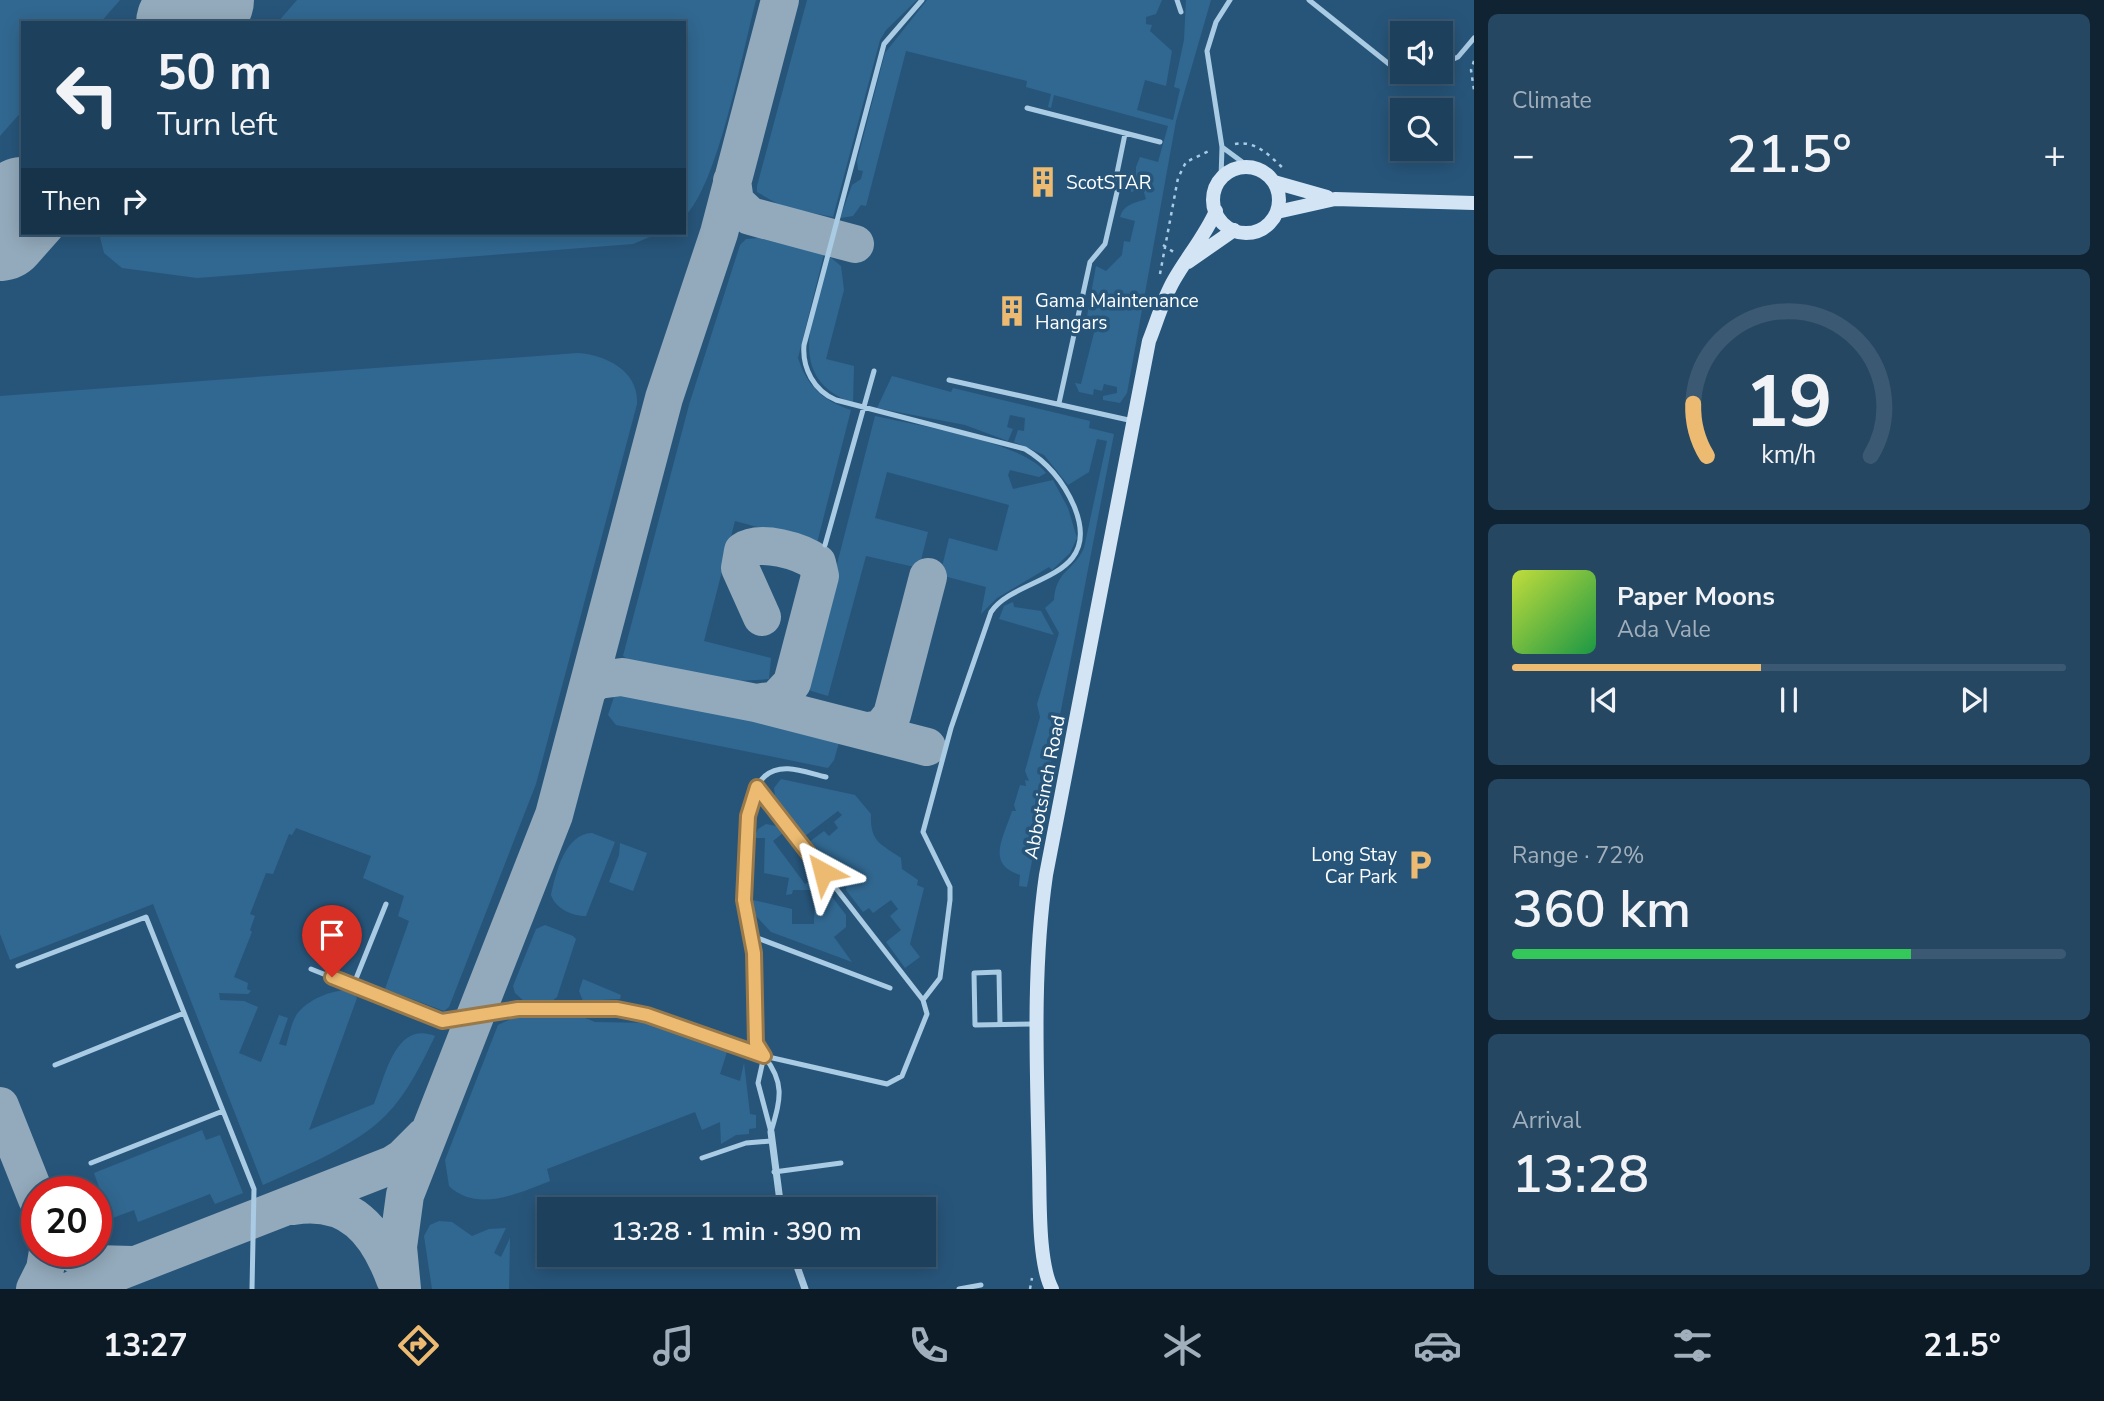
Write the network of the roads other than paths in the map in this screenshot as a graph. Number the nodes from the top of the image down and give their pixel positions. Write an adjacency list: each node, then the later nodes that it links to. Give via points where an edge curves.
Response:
1 (922, 0): 25 (lane, via 884,44 804,345 805,363 821,391)
2 (1177, 0): 5 (lane)
3 (1230, 0): 12 (lane, via 1216,22 1207,51)
4 (1309, 0): 8 (lane)
5 (1181, 12)
6 (1474, 38): 7 (lane)
7 (1453, 59)
8 (1390, 64)
9 (1027, 108): 10 (lane)
10 (1125, 134): 11 (lane); 24 (lane, via 1118,192 1105,244 1090,261)
11 (1160, 142)
12 (1222, 147): 13 (lane); 14 (lane)
13 (1248, 167): 14 (street); 15 (street, via 1268,174)
14 (1221, 178): 18 (street, via 1213,197)
15 (1274, 182): 16 (street); 19 (street)
16 (1335, 199): 17 (street); 19 (street)
17 (1474, 203)
18 (1216, 211): 20 (street); 21 (street, Abbotsinch Road)
19 (1277, 212): 20 (street, via 1264,228)
20 (1234, 230): 21 (street)
21 (1188, 262): 26 (street, Abbotsinch Road, via 1174,280 1149,341)
22 (874, 371): 25 (lane)
23 (949, 380): 24 (lane)
24 (1059, 403): 26 (lane)
25 (864, 408): 27 (lane); 36 (lane, via 1025,449 1042,459 1054,474 1080,523 1080,539 1072,558 1054,574 997,603 991,612 951,728 923,832 950,887 950,900 940,978)
26 (1133, 421): 38 (street, Abbotsinch Road, via 1046,875 1039,925)
27 (825, 545)
28 (826, 777): 29 (lane, via 786,768 764,776)
29 (757, 787): 31 (lane, via 751,798 746,838 744,900); 36 (lane)
30 (386, 904): 34 (lane)
31 (752, 936): 35 (lane); 40 (lane, via 756,1043)
32 (18, 966): 37 (lane, via 146,916)
33 (312, 968): 34 (lane)
34 (353, 986): 40 (lane, via 442,1021 518,1009 617,1009)
35 (890, 988)
36 (923, 1000): 40 (lane, via 927,1014 913,1053 902,1076 887,1084)
37 (184, 1013): 41 (lane); 42 (lane)
38 (1037, 1024): 39 (lane); 50 (street, Abbotsinch Road, via 1040,1216)
39 (1000, 1025): 39 (lane, via 975,1025 974,973 999,972)
40 (764, 1056): 43 (lane, via 758,1083); 43 (lane, via 779,1079)
41 (55, 1065)
42 (223, 1111): 45 (lane); 51 (lane, via 254,1189)
43 (771, 1136): 44 (lane); 47 (street)
44 (702, 1158)
45 (91, 1163)
46 (841, 1163): 47 (lane)
47 (774, 1172): 48 (street)
48 (779, 1197)
49 (797, 1267): 52 (street)
50 (1049, 1287)
51 (252, 1289)
52 (805, 1289)
53 (959, 1289): 54 (lane, via 981,1285)
54 (975, 1289)

